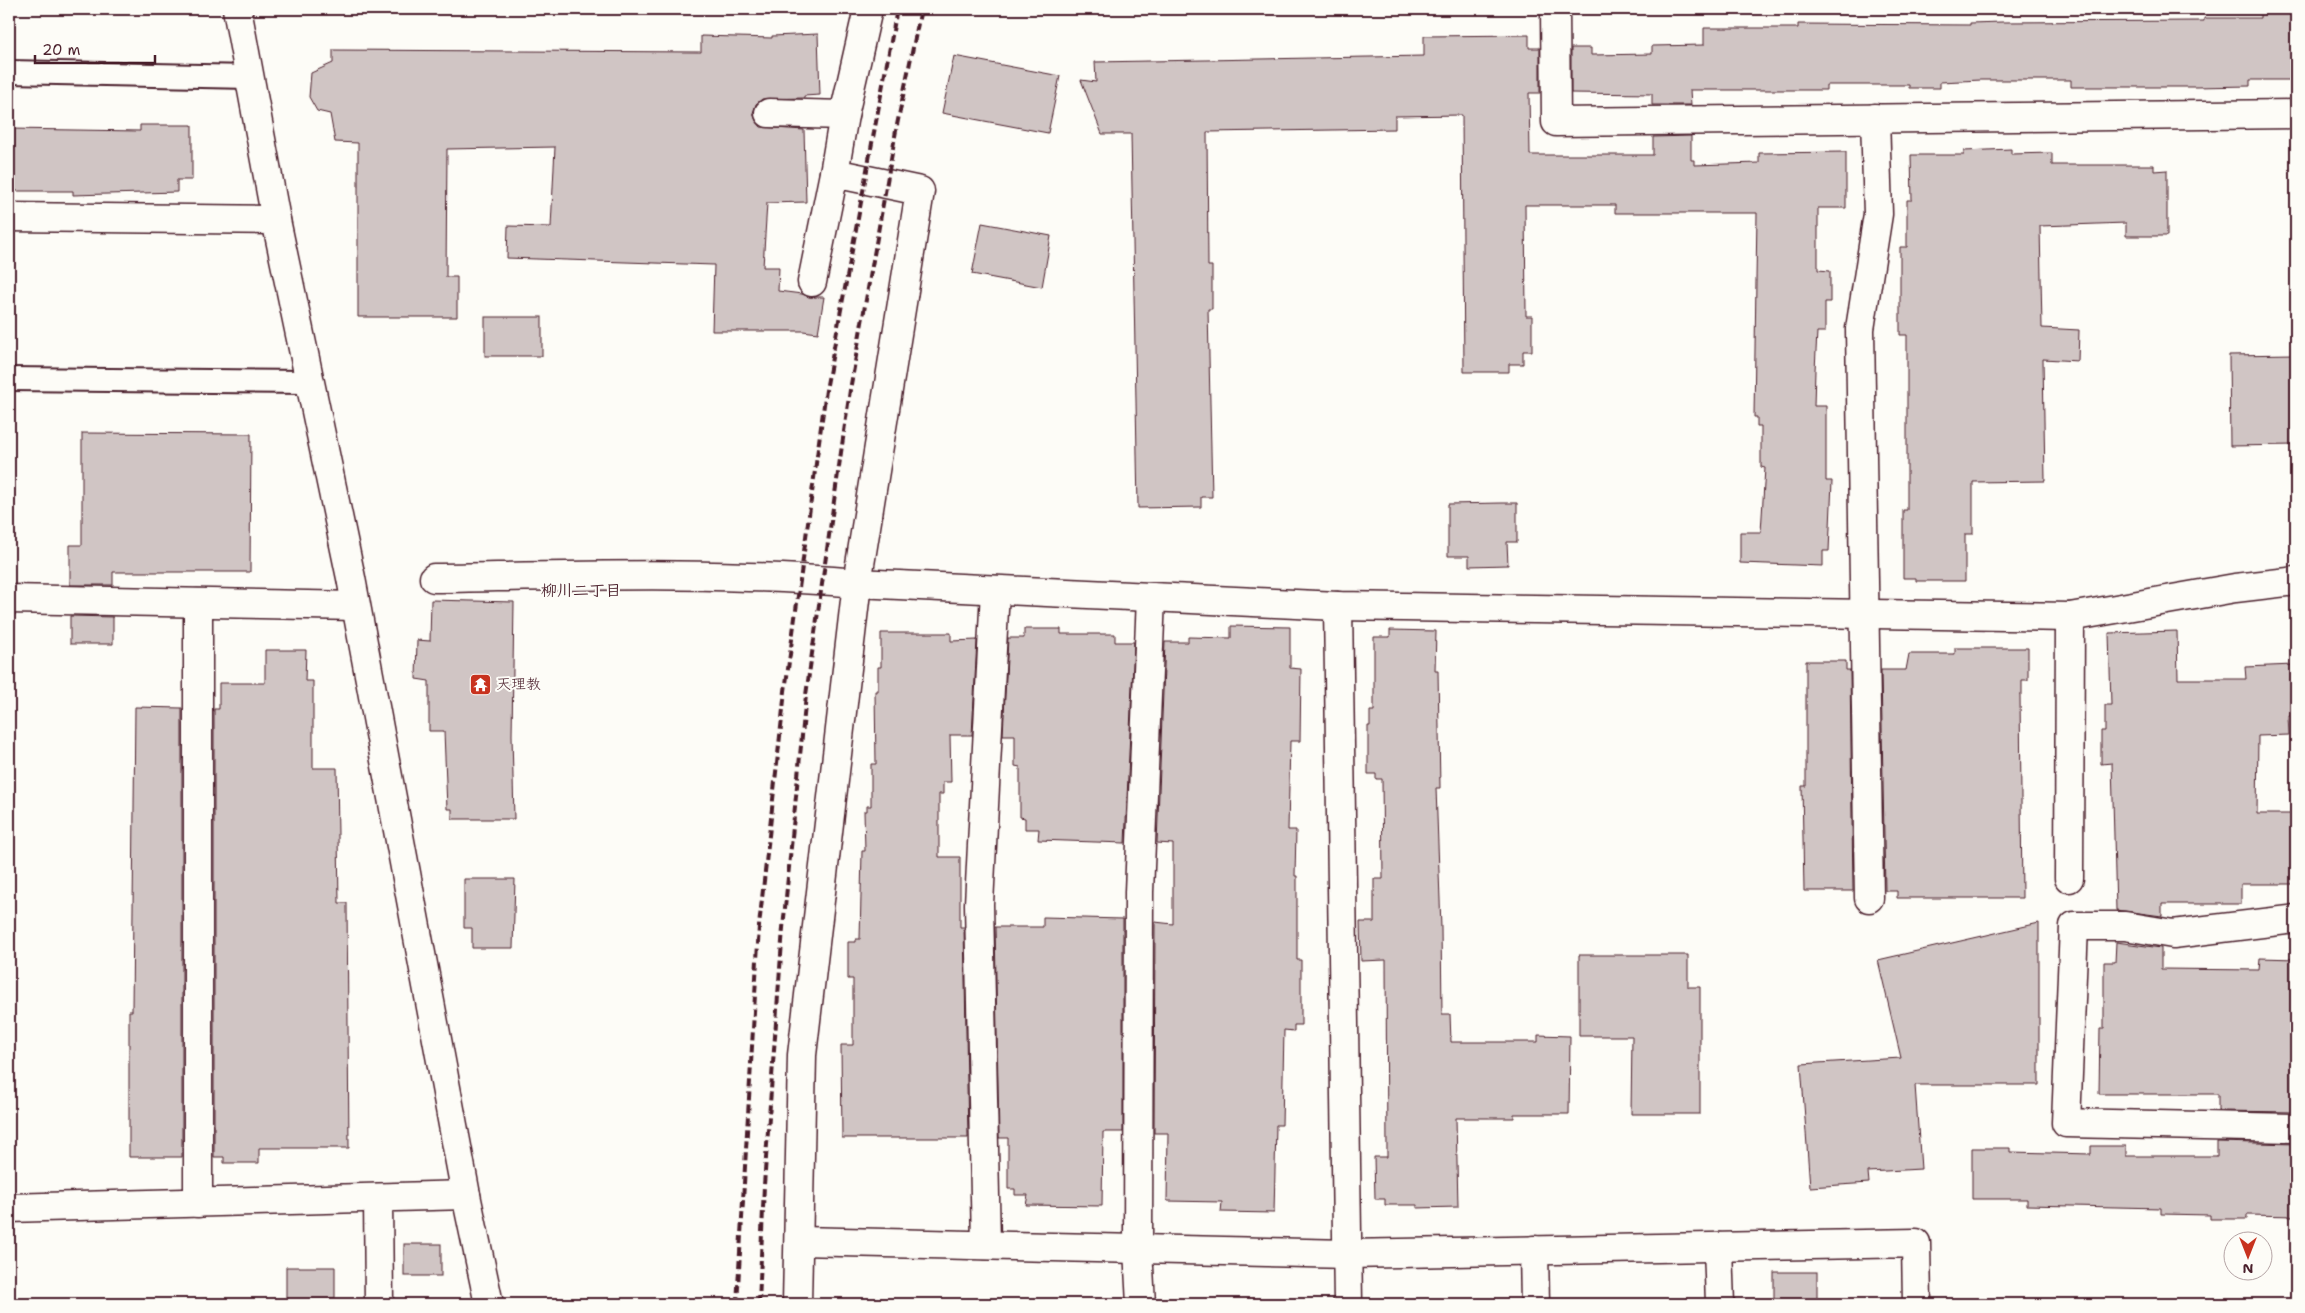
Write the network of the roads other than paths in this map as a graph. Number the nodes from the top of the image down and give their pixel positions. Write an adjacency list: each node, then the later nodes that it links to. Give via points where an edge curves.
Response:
1 (237, 9): 5 (street)
2 (868, 9): 8 (street)
3 (1555, 9): 9 (street, via 1556,122)
4 (9, 72): 5 (lane)
5 (250, 77): 12 (street)
6 (768, 114): 8 (street)
7 (2296, 114): 9 (street)
8 (844, 115): 10 (street)
9 (1875, 118): 25 (street, via 1878,214 1860,329)
10 (834, 173): 13 (street); 18 (street, via 920,191)
11 (9, 217): 12 (street)
12 (276, 220): 15 (street)
13 (812, 282)
14 (9, 379): 15 (lane)
15 (310, 382): 23 (street)
16 (434, 578): 18 (street, via 666,574 782,576)
17 (2296, 581): 26 (street, via 2235,588)
18 (857, 583): 19 (street); 35 (street, via 802,1055)
19 (995, 590): 20 (street); 36 (street, via 979,904)
20 (1152, 597): 24 (street); 38 (street, via 1139,892)
21 (9, 599): 22 (street)
22 (198, 603): 23 (street); 33 (street)
23 (355, 606): 31 (street)
24 (1338, 606): 25 (street); 40 (street)
25 (1865, 614): 26 (street); 28 (street)
26 (2070, 617): 27 (street)
27 (2069, 878)
28 (1869, 898)
29 (2296, 918): 30 (street, via 2173,934 2125,926 2074,926 2066,1123)
30 (2296, 1128)
31 (466, 1195): 32 (street); 42 (street)
32 (378, 1198): 33 (street); 41 (street)
33 (198, 1203): 34 (street)
34 (9, 1208)
35 (798, 1241): 36 (street); 43 (street)
36 (986, 1245): 38 (street)
37 (1718, 1247): 39 (street); 47 (street); 48 (street, via 1916,1243)
38 (1138, 1249): 40 (street); 44 (street)
39 (1534, 1250): 40 (street); 46 (street)
40 (1347, 1254): 45 (street)
41 (379, 1304)
42 (489, 1304)
43 (797, 1304)
44 (1141, 1304)
45 (1348, 1304)
46 (1535, 1304)
47 (1720, 1304)
48 (1917, 1304)

